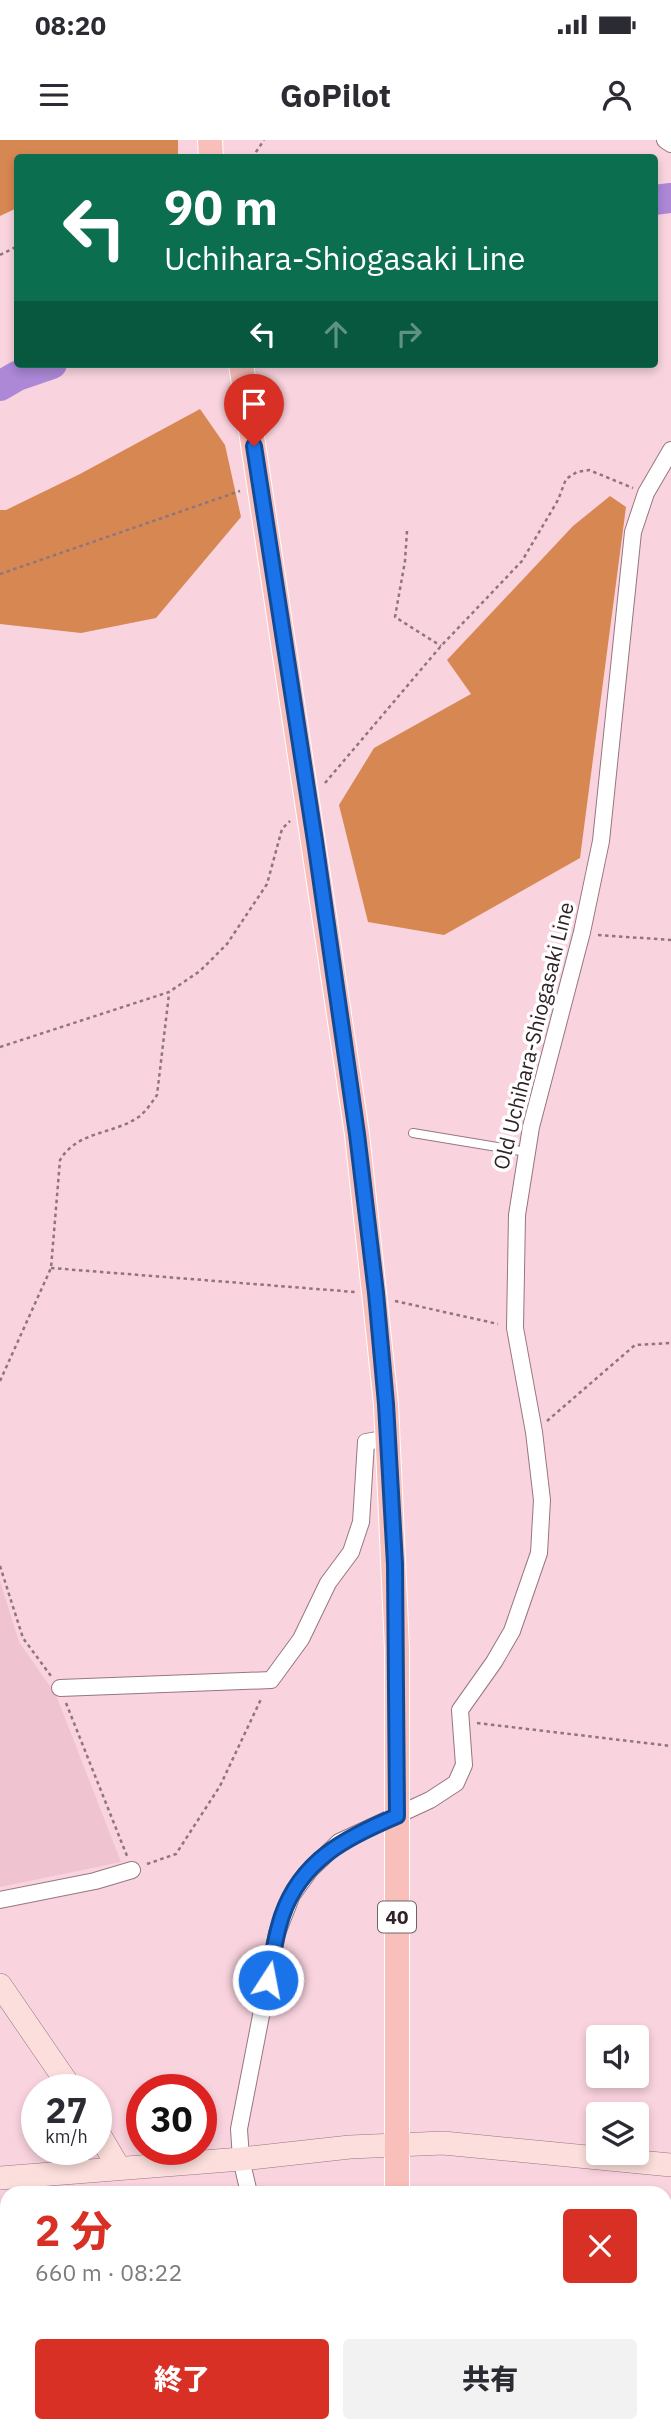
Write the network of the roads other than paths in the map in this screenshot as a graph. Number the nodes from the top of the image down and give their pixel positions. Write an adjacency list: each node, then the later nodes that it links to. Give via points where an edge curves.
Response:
1 (665, 140): 2 (street)
2 (671, 144)
3 (242, 368): 7 (main road, 40, via 357,1134)
4 (671, 450): 6 (street, Old Uchihara-Shiogasaki Line, via 646,493 633,532 601,841)
5 (413, 1133): 6 (lane)
6 (527, 1152): 9 (street, Old Uchihara-Shiogasaki Line, via 517,1215 515,1328 534,1432 541,1500 539,1553 512,1631 464,1702 460,1719 464,1765 456,1783)
7 (389, 1437): 8 (street, via 366,1442 361,1522 351,1552 271,1680); 9 (main road, 40, via 396,1598)
8 (60, 1688)
9 (397, 1816): 14 (main road, 40); 16 (street, via 339,1842 326,1853 282,1914 241,2114)
10 (132, 1870): 11 (street)
11 (0, 1900)
12 (0, 1985): 13 (street)
13 (61, 2074)
14 (397, 2144): 16 (street); 17 (street, via 443,2143); 21 (main road, 40)
15 (112, 2156): 18 (street)
16 (241, 2159): 18 (street); 20 (street)
17 (671, 2165)
18 (119, 2168): 19 (street)
19 (0, 2178)
20 (247, 2186)
21 (397, 2186)

